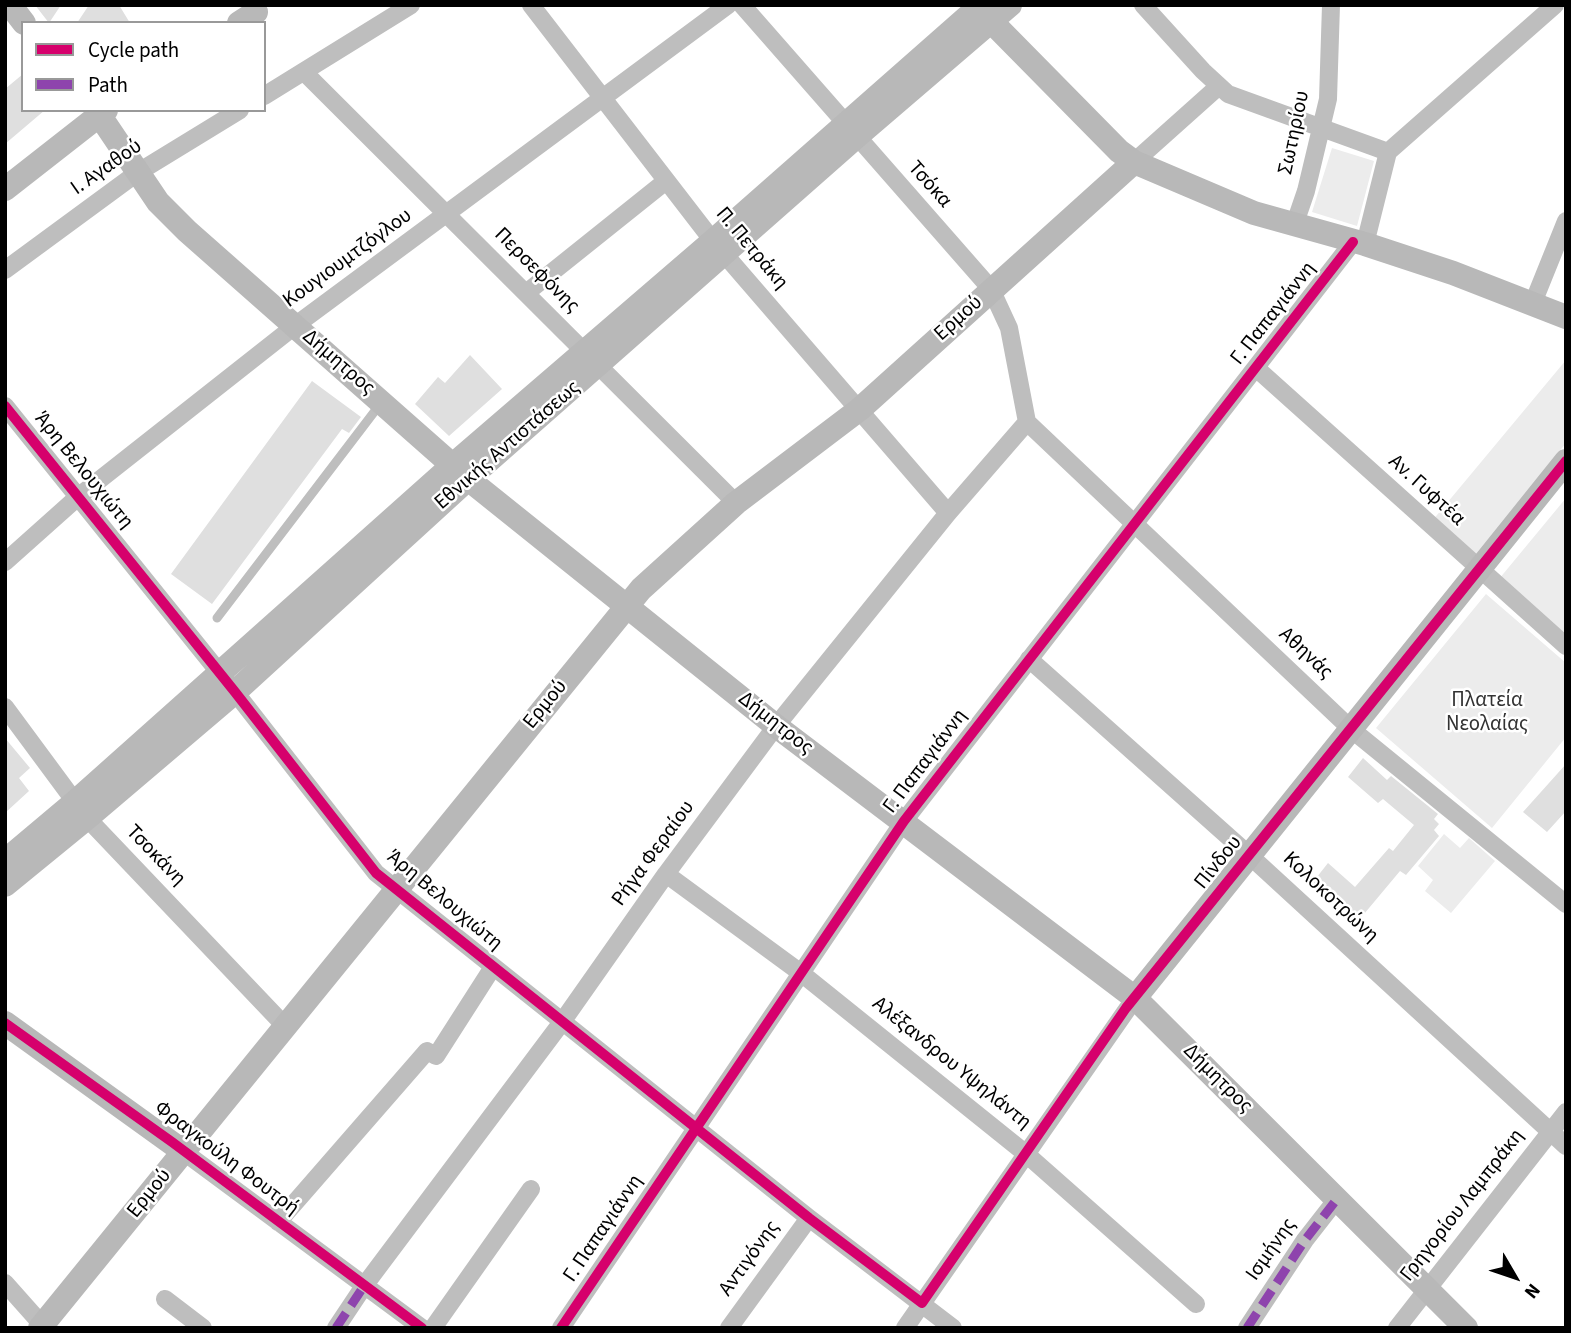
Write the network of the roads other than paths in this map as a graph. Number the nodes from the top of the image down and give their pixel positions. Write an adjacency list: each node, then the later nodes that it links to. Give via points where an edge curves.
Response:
1 (10, 5): 11 (street)
2 (411, 5): 12 (street)
3 (531, 5): 15 (street, Π. Πετράκη)
4 (728, 5): 15 (street, Κουγιουμτζόγλου)
5 (742, 5): 18 (street, Τσόκα)
6 (1010, 5): 10 (street, Εθνικής Αντιστάσεως)
7 (1143, 5): 13 (street)
8 (1331, 5): 19 (street, Σωτηρίου, via 1328,99)
9 (1555, 5): 20 (street)
10 (981, 10): 18 (street, Εθνικής Αντιστάσεως); 21 (street)
11 (22, 21)
12 (304, 72): 14 (street); 25 (street, Περσεφόνης)
13 (1219, 86): 19 (street, via 1228,94); 21 (street)
14 (266, 95)
15 (602, 98): 23 (street, Π. Πετράκη); 25 (street, Κουγιουμτζόγλου)
16 (101, 112): 22 (street, Δήμητρος); 24 (street)
17 (237, 112): 22 (street, Ι. Αγαθού)
18 (850, 130): 29 (street, Εθνικής Αντιστάσεως); 31 (street, Τσόκα)
19 (1322, 130): 20 (street); 27 (street, Σωτηρίου)
20 (1388, 152): 28 (street)
21 (1134, 162): 27 (street); 31 (street, Ερμού)
22 (137, 173): 30 (street, Ι. Αγαθού); 35 (street, Δήμητρος, via 187,232)
23 (666, 181): 29 (street, Π. Πετράκη); 32 (street)
24 (5, 189)
25 (447, 214): 32 (street, Περσεφόνης); 35 (street, Κουγιουμτζόγλου)
26 (1566, 221): 33 (street)
27 (1294, 226): 28 (street)
28 (1359, 243): 33 (street); 37 (street, Γ. Παπαγιάννη)
29 (719, 248): 36 (street, Εθνικής Αντιστάσεως); 40 (street, Π. Πετράκη)
30 (5, 270)
31 (991, 289): 40 (street, Ερμού); 41 (street, Τσόκα, via 1009,328)
32 (526, 293): 36 (street, Περσεφόνης)
33 (1534, 303): 34 (street)
34 (1566, 317)
35 (296, 325): 38 (street, Δήμητρος); 44 (street, Κουγιουμτζόγλου)
36 (593, 358): 43 (street, Εθνικής Αντιστάσεως); 45 (street, Περσεφόνης)
37 (1256, 369): 47 (street, Γ. Παπαγιάννη); 49 (street, Αν. Γυφτέα)
38 (382, 401): 43 (street, Δήμητρος); 51 (lane)
39 (5, 406): 44 (street, Άρη Βελουχιώτη)
40 (860, 409): 45 (street, Ερμού); 46 (street, Π. Πετράκη)
41 (1027, 422): 46 (street, Ρήγα Φεραίου); 47 (street, Αθηνάς)
42 (1566, 461): 49 (street, Πίνδου)
43 (461, 472): 50 (street, Δήμητρος); 54 (street, Εθνικής Αντιστάσεως)
44 (79, 496): 48 (street, Κουγιουμτζόγλου); 54 (street, Άρη Βελουχιώτη)
45 (736, 503): 50 (street, Ερμού)
46 (948, 513): 56 (street, Ρήγα Φεραίου)
47 (1135, 526): 53 (street, Γ. Παπαγιάννη); 57 (street, Αθηνάς)
48 (5, 562)
49 (1480, 571): 52 (street, Αν. Γυφτέα); 57 (street, Πίνδου)
50 (627, 606): 56 (street, Δήμητρος); 64 (street, Ερμού)
51 (217, 618)
52 (1566, 646)
53 (1028, 659): 59 (street, Γ. Παπαγιάννη); 60 (street, Κολοκοτρώνη)
54 (227, 682): 58 (street, Εθνικής Αντιστάσεως); 64 (street, Άρη Βελουχιώτη, via 376,873)
55 (5, 706): 58 (street, Τσοκάνη)
56 (776, 726): 59 (street, Δήμητρος); 62 (street, Ρήγα Φεραίου)
57 (1351, 729): 60 (street, Πίνδου); 65 (street, Αθηνάς)
58 (81, 811): 61 (street, Εθνικής Αντιστάσεως); 63 (street, Εθνικής Αντιστάσεως); 71 (street, Τσοκάνη)
59 (904, 821): 67 (street, Γ. Παπαγιάννη); 68 (street, Δήμητρος)
60 (1250, 855): 68 (street, Πίνδου); 74 (street, Κολοκοτρώνη)
61 (5, 861)
62 (666, 874): 67 (street, Αλέξανδρου Υψηλάντη); 69 (street, Ρήγα Φεραίου)
63 (5, 885)
64 (396, 890): 66 (street, Άρη Βελουχιώτη); 71 (street, Ερμού)
65 (1566, 905)
66 (493, 967): 69 (street, Άρη Βελουχιώτη); 81 (street, via 436,1056 427,1051)
67 (800, 973): 73 (street, Γ. Παπαγιάννη); 77 (street, Αλέξανδρου Υψηλάντη)
68 (1135, 998): 77 (street, Πίνδου); 79 (street, Δήμητρος)
69 (562, 1022): 73 (street, Άρη Βελουχιώτη); 83 (street, Ρήγα Φεραίου)
70 (5, 1023): 76 (street, Φραγκούλη Φουτρή)
71 (285, 1026): 76 (street, Ερμού)
72 (1566, 1112): 74 (street, Γρηγορίου Λαμπράκη)
73 (695, 1127): 80 (street, Άρη Βελουχιώτη); 93 (street, Γ. Παπαγιάννη)
74 (1550, 1131): 75 (street, Κολοκοτρώνη); 84 (street, Γρηγορίου Λαμπράκη)
75 (1566, 1146)
76 (184, 1152): 81 (street, Φραγκούλη Φουτρή); 88 (street, Ερμού)
77 (1025, 1153): 86 (street, Πίνδου); 87 (street, Αλέξανδρου Υψηλάντη)
78 (531, 1189): 92 (street)
79 (1337, 1199): 84 (street, Δήμητρος); 97 (street, Ισμήνης)
80 (809, 1218): 86 (street, Άρη Βελουχιώτη); 94 (street, Αντιγόνης)
81 (278, 1222): 83 (street, Φραγκούλη Φουτρή)
82 (5, 1283): 88 (street)
83 (364, 1286): 90 (street, Ρήγα Φεραίου); 91 (street, Φραγκούλη Φουτρή)
84 (1427, 1289): 98 (street, Γρηγορίου Λαμπράκη); 99 (street, Δήμητρος)
85 (165, 1299): 89 (street)
86 (922, 1303): 95 (street, Πίνδου); 96 (street, Άρη Βελουχιώτη)
87 (1196, 1304)
88 (43, 1327)
89 (203, 1328)
90 (336, 1328)
91 (422, 1328)
92 (433, 1328)
93 (561, 1328)
94 (729, 1328)
95 (905, 1328)
96 (953, 1328)
97 (1247, 1328)
98 (1397, 1328)
99 (1466, 1328)

